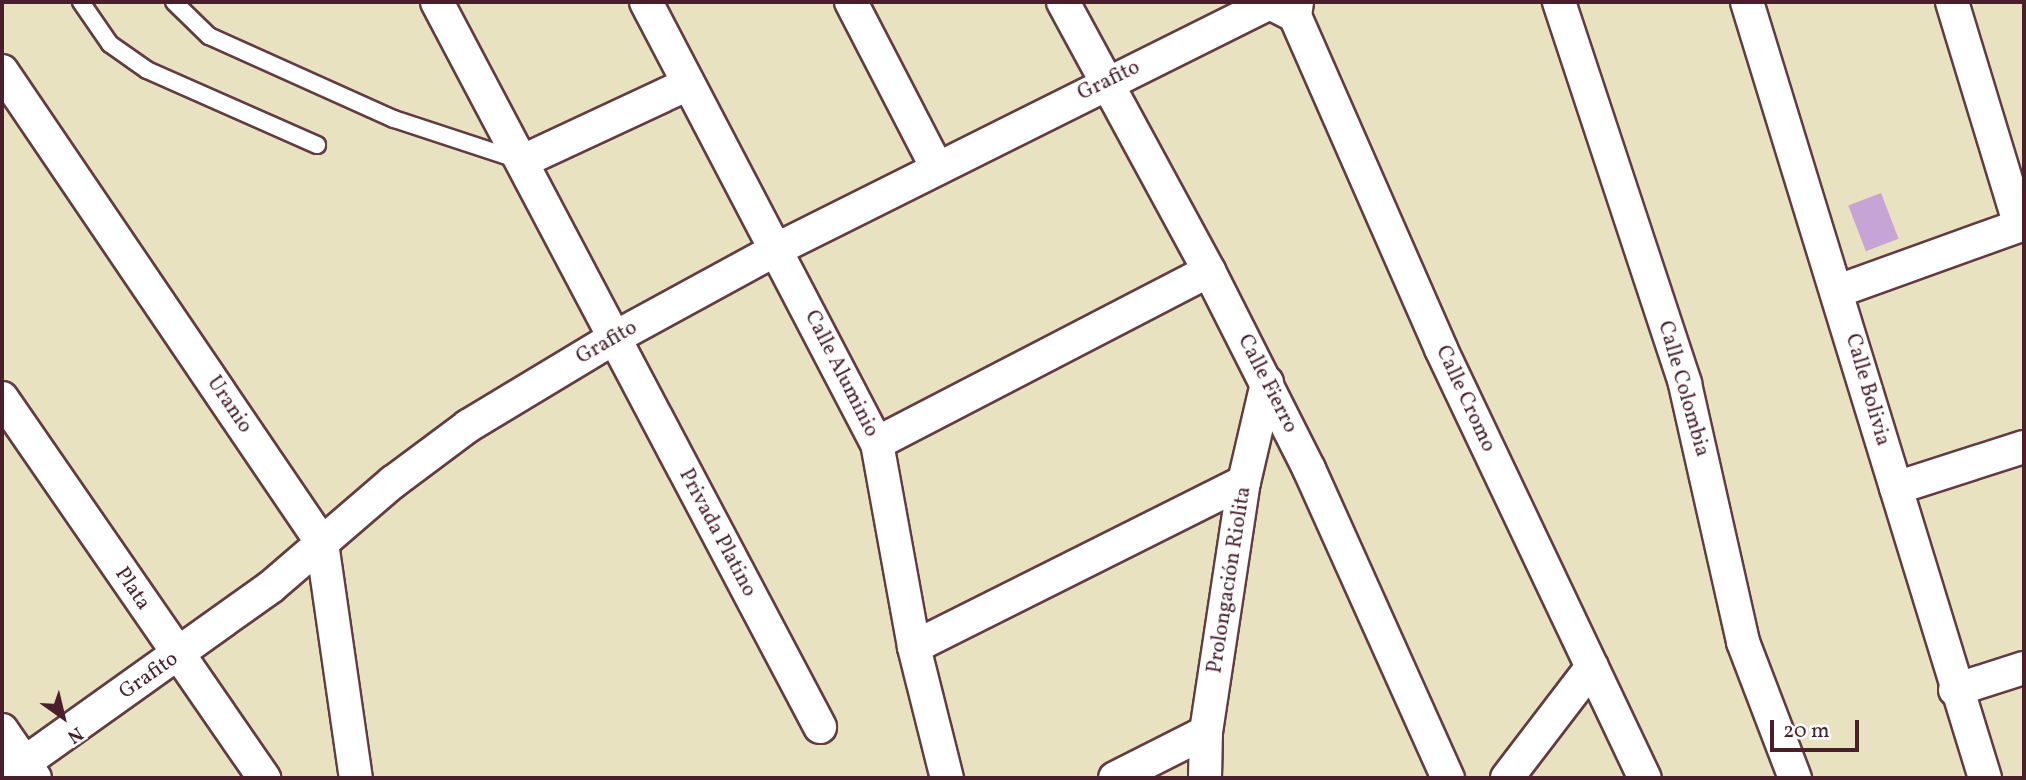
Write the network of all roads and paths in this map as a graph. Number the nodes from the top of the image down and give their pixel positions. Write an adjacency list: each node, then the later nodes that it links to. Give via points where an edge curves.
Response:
1 (81, 2): 14 (lane, via 110,44 147,70)
2 (174, 2): 15 (lane, via 209,36 394,119)
3 (437, 2): 15 (street, Privada Platino)
4 (646, 2): 13 (street, Calle Aluminio)
5 (851, 2): 16 (street)
6 (1063, 2): 12 (street, Calle Fierro)
7 (1559, 2): 46 (street, Calle Colombia, via 1685,384 1743,642)
8 (1747, 2): 20 (street, Calle Bolivia)
9 (1952, 2): 17 (street)
10 (1281, 5): 12 (street, Grafito); 31 (street, Calle Cromo)
11 (2, 71): 28 (street, Uranio)
12 (1105, 83): 16 (street, Grafito); 19 (street, Calle Fierro)
13 (686, 85): 15 (street); 18 (street, Calle Aluminio)
14 (317, 145)
15 (523, 161): 21 (street, Privada Platino)
16 (937, 168): 18 (street, Grafito)
17 (2022, 225): 20 (street)
18 (777, 249): 21 (street, Grafito); 24 (street, Calle Aluminio)
19 (1209, 271): 22 (street, Calle Fierro); 24 (street)
20 (1838, 291): 27 (street, Calle Bolivia)
21 (614, 338): 28 (street, Grafito, via 468,426); 34 (street, Privada Platino)
22 (1267, 383): 26 (street, Prolongación Riolita); 43 (street, Calle Fierro)
23 (2, 398): 30 (street, Plata)
24 (877, 443): 29 (street, Calle Aluminio)
25 (2024, 447): 27 (street)
26 (1244, 482): 29 (street); 36 (street, Prolongación Riolita)
27 (1896, 488): 33 (street, Calle Bolivia)
28 (322, 543): 30 (street, Grafito); 39 (street, Uranio)
29 (914, 646): 40 (street, Calle Aluminio)
30 (178, 656): 37 (street, Grafito); 38 (street, Plata)
31 (1592, 667): 44 (street); 45 (street, Calle Cromo)
32 (2024, 668): 33 (street)
33 (1955, 690): 47 (street, Calle Bolivia)
34 (820, 727)
35 (2, 730): 37 (street)
36 (1206, 732): 41 (street); 42 (street, Prolongación Riolita)
37 (21, 773)
38 (264, 778)
39 (356, 778)
40 (947, 778)
41 (1115, 778)
42 (1205, 778)
43 (1448, 778)
44 (1507, 778)
45 (1645, 778)
46 (1796, 778)
47 (1985, 778)

